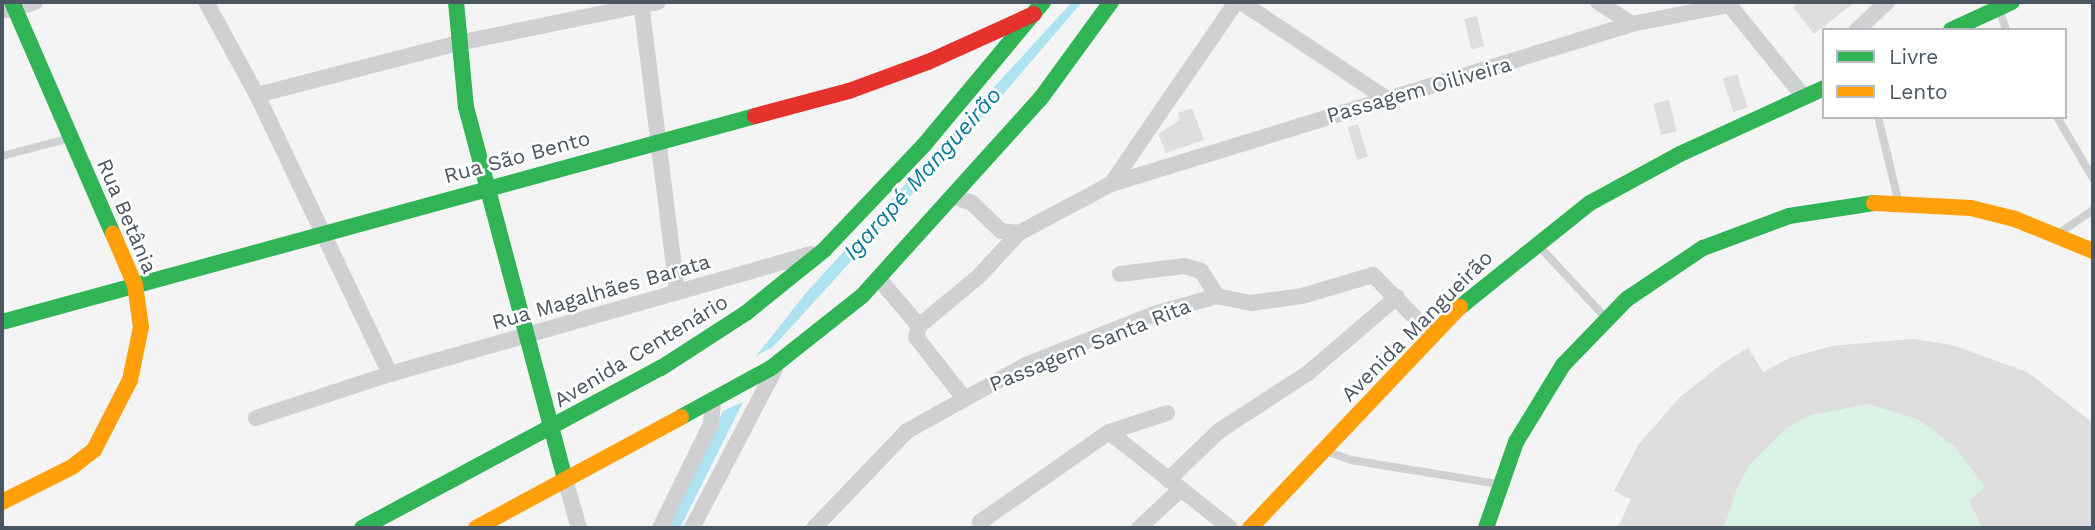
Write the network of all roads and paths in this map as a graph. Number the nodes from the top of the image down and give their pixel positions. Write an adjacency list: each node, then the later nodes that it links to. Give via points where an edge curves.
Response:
1 (35, 2): 13 (street)
2 (206, 2): 21 (street)
3 (456, 2): 19 (street)
4 (658, 2): 9 (street)
5 (1111, 2): 32 (street, via 1041,98)
6 (1236, 2): 30 (street)
7 (1241, 2): 23 (street)
8 (1598, 2): 15 (street)
9 (641, 3): 19 (street); 27 (street)
10 (1728, 3): 15 (street, Passagem Oiliveira); 22 (street)
11 (1883, 3): 16 (street)
12 (2006, 5): 17 (street); 18 (lane)
13 (9, 7): 26 (street, Rua Betânia)
14 (1040, 7): 27 (street, Rua São Bento, via 928,62 849,91); 39 (street, Avenida Centenário, via 924,145)
15 (1632, 23): 23 (street, Passagem Oiliveira)
16 (1859, 28)
17 (1955, 28)
18 (2006, 28)
19 (458, 43): 21 (street); 31 (street, via 466,107)
20 (1822, 89): 22 (street, Avenida Mangueirão)
21 (257, 95): 36 (street)
22 (1804, 97): 38 (street, Avenida Mangueirão, via 1681,153 1590,203)
23 (1387, 99): 30 (street, Passagem Oiliveira)
24 (1878, 119): 33 (lane)
25 (2058, 119): 29 (lane)
26 (70, 138): 28 (lane); 43 (street, Rua Betânia)
27 (656, 140): 31 (street, Rua São Bento); 44 (street)
28 (2, 156)
29 (2093, 178)
30 (1111, 184): 35 (street, Passagem Oiliveira)
31 (486, 186): 36 (street, Rua São Bento); 50 (street)
32 (955, 197): 35 (street, via 972,203 1001,231); 42 (street)
33 (1899, 202): 37 (street, via 1970,208); 47 (street, via 1834,206 1745,230 1664,272)
34 (2093, 209): 37 (lane)
35 (1019, 233): 49 (street, Passagem Oiliveira, via 979,276)
36 (320, 234): 43 (street, Rua São Bento); 53 (street)
37 (2058, 234): 40 (street)
38 (1536, 242): 47 (lane); 51 (street, Avenida Mangueirão, via 1482,285)
39 (824, 250): 44 (street, Rua Magalhães Barata); 58 (street, Avenida Centenário, via 746,313 661,368)
40 (2093, 250)
41 (1120, 274): 45 (street, via 1184,266 1201,271)
42 (879, 279): 49 (street); 52 (street)
43 (135, 285): 48 (street, Rua São Bento); 64 (street, Rua Betânia, via 141,308 137,356 107,432 94,450 72,467)
44 (677, 292): 50 (street, Rua Magalhães Barata)
45 (1217, 296): 46 (street, Passagem Santa Rita, via 1251,303 1302,296 1373,275); 54 (street, Passagem Santa Rita, via 1154,314 1026,365)
46 (1397, 297): 51 (street, Passagem Santa Rita); 63 (street, via 1308,373 1219,431)
47 (1606, 318): 62 (street, via 1537,402)
48 (2, 322)
49 (919, 326): 54 (street, via 916,337)
50 (526, 335): 53 (street, Rua Magalhães Barata); 58 (street)
51 (1432, 335): 60 (street, Avenida Mangueirão)
52 (780, 361): 55 (street); 70 (street)
53 (390, 374): 57 (street, Rua Magalhães Barata)
54 (963, 397): 71 (street, Passagem Santa Rita, via 907,431)
55 (713, 401): 61 (street); 69 (street, via 711,424)
56 (1167, 413): 59 (street)
57 (256, 418)
58 (551, 429): 61 (street); 66 (street, Avenida Centenário)
59 (1109, 432): 63 (street); 65 (street)
60 (1324, 450): 62 (lane, via 1351,460); 74 (street, Avenida Mangueirão)
61 (565, 479): 67 (street); 68 (street)
62 (1498, 484): 75 (street)
63 (1174, 485): 72 (street); 73 (street)
64 (2, 502)
65 (981, 525)
66 (362, 528)
67 (476, 528)
68 (579, 528)
69 (660, 528)
70 (692, 528)
71 (814, 528)
72 (1139, 528)
73 (1230, 528)
74 (1250, 528)
75 (1486, 528)

